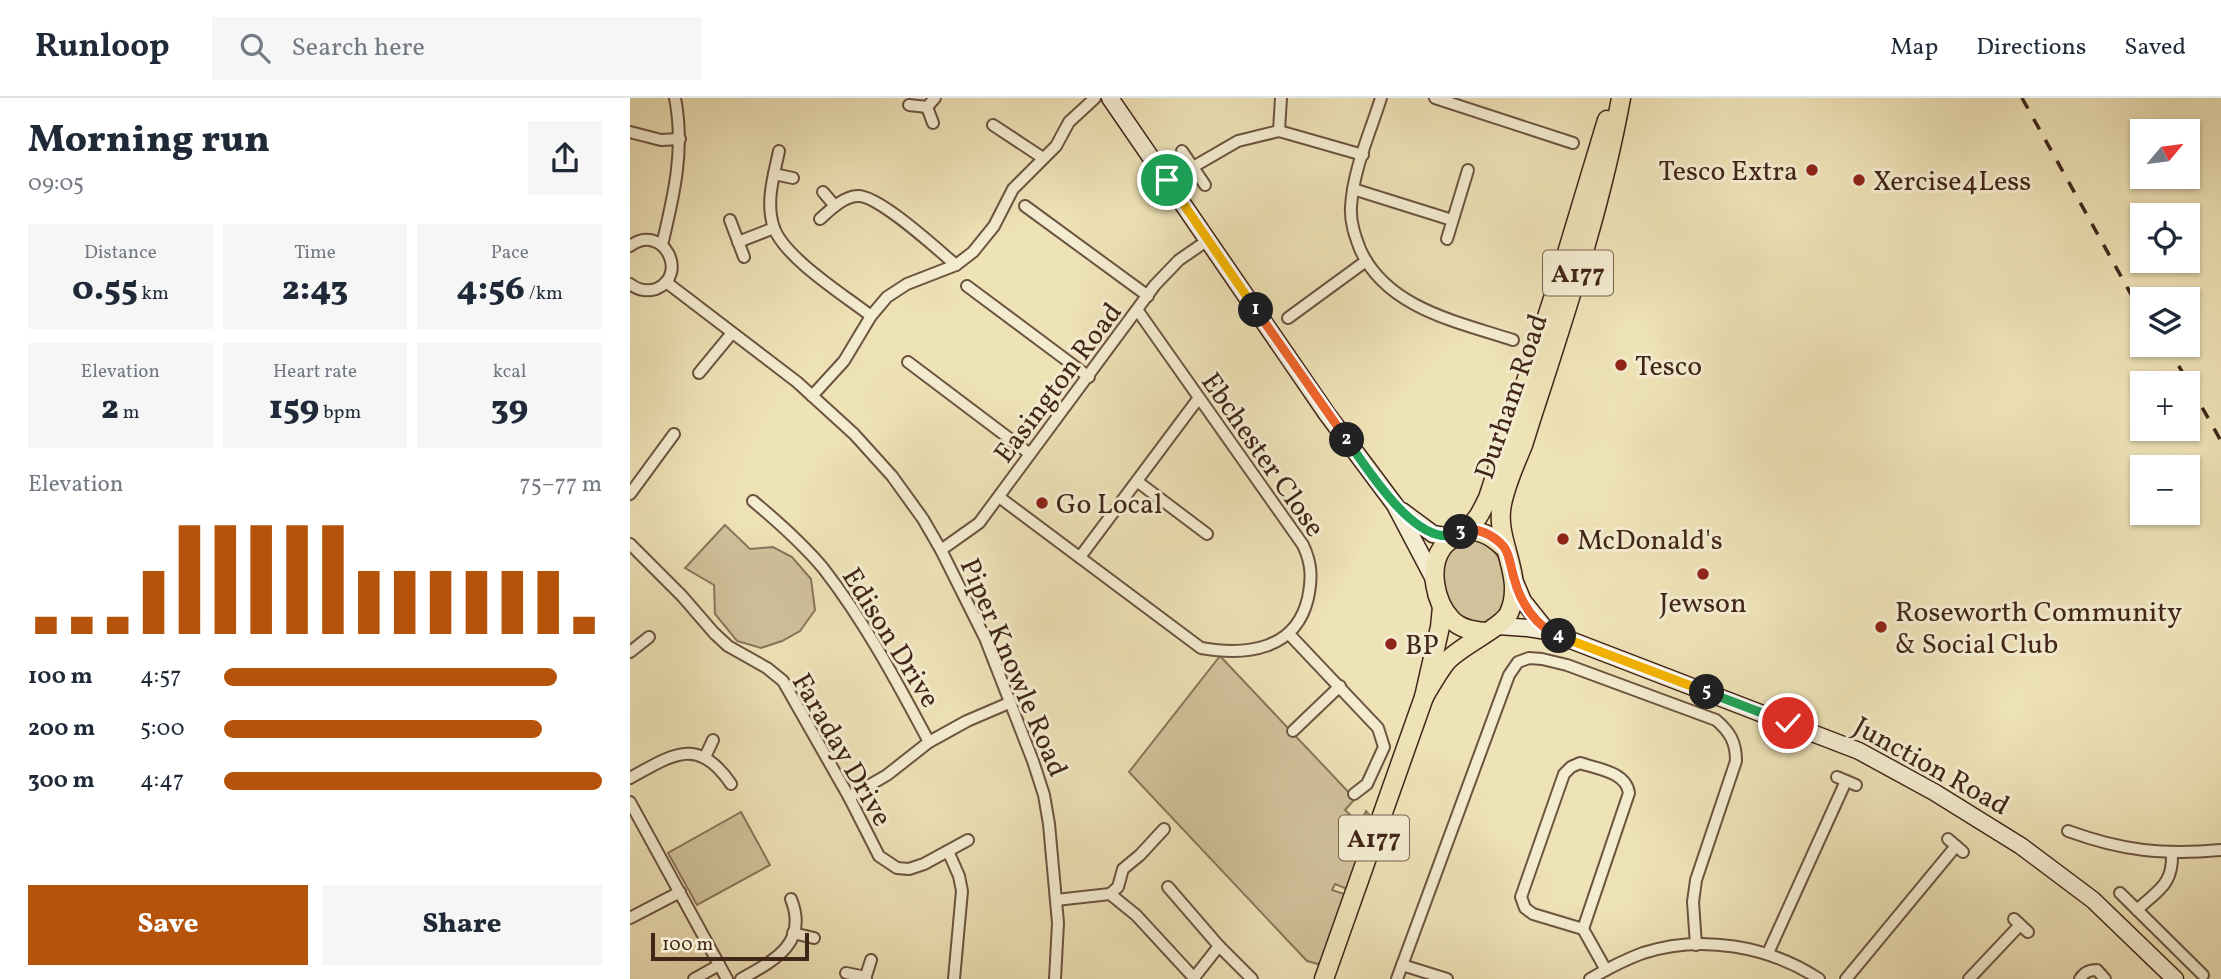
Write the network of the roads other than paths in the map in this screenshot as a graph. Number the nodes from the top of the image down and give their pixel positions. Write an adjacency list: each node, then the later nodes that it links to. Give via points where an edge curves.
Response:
1 (675, 98): 14 (street)
2 (1094, 98): 19 (street, via 1069,122)
3 (1110, 98): 34 (main road)
4 (1280, 98): 12 (street)
5 (1381, 98): 18 (street)
6 (1436, 98): 15 (street)
7 (1618, 98): 63 (main road, Durham Road / A177, via 1488,498 1478,519); 65 (main road, Durham Road / A177, via 1611,152 1573,291 1504,493 1500,514)
8 (931, 103): 9 (street); 10 (street)
9 (909, 105)
10 (933, 123)
11 (993, 125): 19 (street)
12 (1279, 131): 18 (street); 20 (street, via 1238,141)
13 (630, 132): 14 (street, via 661,140)
14 (680, 139): 36 (street, via 677,184)
15 (1573, 143)
16 (779, 151): 22 (street)
17 (1182, 151): 20 (street)
18 (1363, 155): 25 (street)
19 (1044, 158): 40 (street, via 1013,189 994,226 973,252)
20 (1193, 167): 24 (street)
21 (1468, 170): 31 (street)
22 (774, 174): 23 (street); 32 (street)
23 (793, 178)
24 (1205, 186)
25 (1353, 189): 31 (street); 39 (street, via 1352,221)
26 (823, 192): 27 (street)
27 (835, 206): 29 (street); 40 (street, via 856,196 875,201)
28 (1025, 206): 44 (street)
29 (820, 219)
30 (730, 220): 35 (street)
31 (1452, 220): 33 (street)
32 (774, 228): 35 (street); 46 (street, via 792,255)
33 (1447, 239)
34 (1208, 240): 44 (street, Easington Road, via 1179,260); 61 (main road)
35 (738, 242): 38 (street)
36 (662, 245): 37 (street, via 644,240); 41 (street, via 672,264)
37 (630, 246)
38 (744, 257)
39 (1366, 261): 47 (street); 49 (street, via 1387,285 1415,304)
40 (956, 265): 46 (street, via 907,284 887,297)
41 (666, 282): 43 (street, via 651,290); 48 (street, Piper Knowle Road)
42 (967, 286): 52 (street)
43 (631, 287)
44 (1148, 296): 45 (street, Easington Road)
45 (1138, 311): 52 (street, Easington Road); 54 (street, Ebchester Close)
46 (871, 316): 53 (street, via 844,361)
47 (1288, 318)
48 (732, 333): 51 (street); 53 (street, Piper Knowle Road)
49 (1513, 340)
50 (908, 362): 56 (street)
51 (699, 373)
52 (1088, 377): 56 (street, Easington Road)
53 (812, 396): 66 (street, Piper Knowle Road, via 892,476)
54 (1198, 399): 57 (street); 73 (street, Ebchester Close, via 1311,561 1312,582 1304,616)
55 (674, 434): 58 (street)
56 (1030, 454): 59 (street, Easington Road)
57 (1138, 482): 62 (street, via 1199,521); 67 (street)
58 (630, 494)
59 (999, 497): 66 (street, Easington Road, via 979,523); 67 (street)
60 (753, 501): 81 (street, Edison Drive, via 812,556 847,600)
61 (1395, 505): 63 (main road, via 1433,534); 68 (main road)
62 (1207, 534)
63 (1459, 534): 65 (main road, via 1479,530); 68 (main road, Durham Road, via 1441,548 1434,564)
64 (630, 544): 87 (street, Faraday Drive, via 721,640 783,681)
65 (1506, 549): 69 (main road, Durham Road)
66 (941, 550): 78 (street, Piper Knowle Road, via 985,638)
67 (1080, 557): 73 (street, via 1202,648 1255,650)
68 (1435, 582): 70 (main road, Durham Road)
69 (1515, 582): 71 (main road, Durham Road, via 1508,616); 72 (main road, via 1523,601)
70 (1442, 607): 71 (main road, via 1470,631); 77 (main road, Durham Road / A177)
71 (1491, 629): 72 (main road, Junction Road); 77 (main road, Durham Road / A177, via 1447,662)
72 (1547, 631): 134 (main road, Junction Road, via 1859,751 1934,792 2021,846 2094,900)
73 (1289, 634): 76 (street)
74 (649, 636): 75 (street)
75 (630, 652)
76 (1340, 686): 79 (street); 86 (street, via 1378,728 1384,747 1367,784)
77 (1424, 697): 125 (main road, Durham Road / A177)
78 (1009, 703): 81 (street); 101 (street, Piper Knowle Road, via 1044,795)
79 (1293, 731)
80 (713, 740): 82 (street)
81 (929, 742): 87 (street)
82 (705, 757): 83 (street, via 685,753 667,758); 85 (street, via 719,766)
83 (630, 778)
84 (1846, 781): 110 (street)
85 (731, 783)
86 (1354, 794)
87 (849, 797): 94 (street, Faraday Drive, via 879,856 897,868 909,869)
88 (630, 804): 97 (street)
89 (1164, 829): 99 (street, via 1123,869 1118,887)
90 (2068, 831): 95 (street, via 2100,843)
91 (968, 840): 94 (street, Faraday Drive)
92 (1956, 846): 130 (street)
93 (2221, 850): 95 (street)
94 (948, 851): 121 (street, via 962,891)
95 (2172, 854): 102 (street, via 2168,881)
96 (1168, 887): 109 (street)
97 (680, 892): 103 (street); 112 (street)
98 (2120, 893): 102 (street)
99 (1110, 894): 101 (street); 123 (street, via 1136,915)
100 (791, 899): 106 (street, via 796,910)
101 (1056, 900): 122 (street, Piper Knowle Road)
102 (2137, 910): 116 (street)
103 (630, 918)
104 (2021, 925): 131 (street)
105 (1583, 929): 105 (street, via 1533,914 1521,897 1564,774 1580,763 1621,778 1629,793); 114 (street)
106 (793, 933): 107 (street); 120 (street, via 780,956)
107 (814, 938)
108 (1696, 945): 110 (street); 113 (street, via 1696,880 1736,761 1737,749 1729,731 1716,720 1567,666 1529,658 1518,662 1509,675); 114 (street, via 1644,953)
109 (1219, 946): 123 (street); 124 (street)
110 (1769, 953): 129 (street)
111 (871, 960): 117 (street)
112 (719, 965): 118 (street); 119 (street)
113 (1402, 965): 126 (street); 127 (street)
114 (1606, 970): 128 (street)
115 (846, 973): 117 (street)
116 (2203, 975)
117 (865, 978)
118 (694, 979)
119 (727, 979)
120 (741, 979)
121 (954, 979)
122 (1055, 979)
123 (1194, 979)
124 (1252, 979)
125 (1324, 979)
126 (1397, 979)
127 (1447, 979)
128 (1590, 979)
129 (1819, 979)
130 (1846, 979)
131 (1969, 979)
132 (2080, 979): 133 (street, via 2090,970 2097,970)
133 (2105, 979)
134 (2175, 979)

